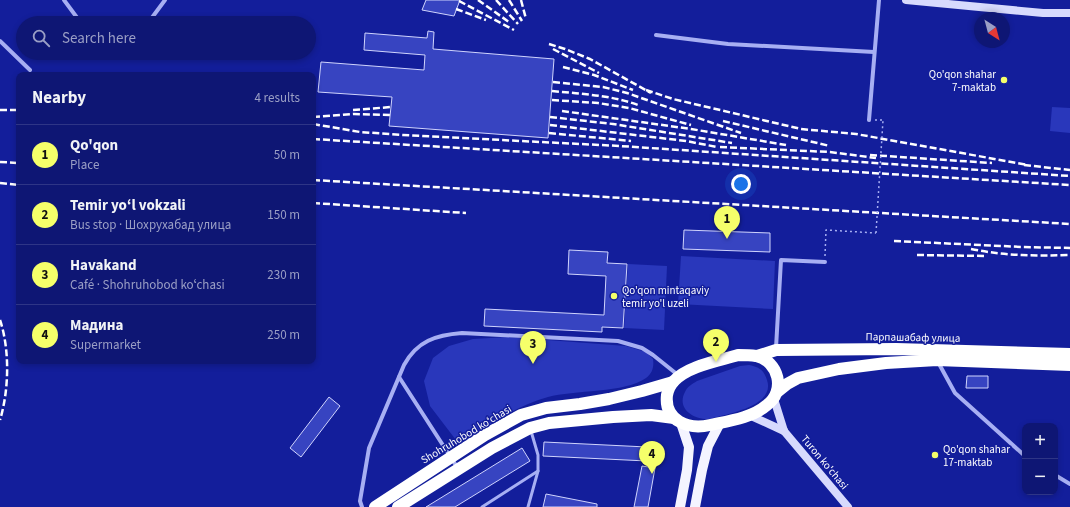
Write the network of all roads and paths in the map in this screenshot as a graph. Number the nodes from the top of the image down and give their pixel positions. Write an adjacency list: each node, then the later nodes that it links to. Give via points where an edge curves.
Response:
1 (64, 0): 7 (street)
2 (165, 0): 8 (street)
3 (879, 0): 11 (street)
4 (906, 0): 5 (main road)
5 (970, 3): 6 (main road, via 1043,13)
6 (1070, 13)
7 (76, 16)
8 (153, 16)
9 (656, 35): 11 (street, via 728,44)
10 (0, 41): 12 (street)
11 (874, 52): 15 (street)
12 (16, 56)
13 (20, 60): 14 (street)
14 (30, 70)
15 (869, 120): 16 (path, bridge, via 883,120 876,233 826,230)
16 (825, 262): 17 (street, via 780,260)
17 (776, 350): 18 (highway, Парпашабаф улица, via 896,349); 19 (highway, Парпашабаф улица)
18 (1070, 354)
19 (756, 356): 23 (highway, via 738,355 693,369); 24 (highway, via 765,360 776,372 779,381)
20 (937, 360): 21 (highway, Парпашабаф улица); 24 (highway, Парпашабаф улица, via 838,369 798,378 787,384); 30 (street, via 955,392)
21 (1070, 365)
22 (399, 377): 23 (street, via 410,354 421,345 447,334 462,333 618,341 642,348 653,355); 31 (street); 37 (street, via 369,448 360,501)
23 (676, 379): 26 (highway, via 668,390 667,400 669,410); 31 (highway, Shohruhobod koʻchasi, via 629,394 546,408 522,416 485,435)
24 (775, 396): 25 (highway, via 767,406); 29 (main road, Turon ko'chasi)
25 (749, 415): 27 (highway); 29 (main road, Turon ko'chasi)
26 (678, 420): 27 (highway, via 700,428); 28 (highway, via 651,415 613,416 549,423); 41 (main road, via 688,447 687,470)
27 (725, 422): 42 (main road, via 708,446)
28 (530, 428): 32 (highway); 33 (lane, via 538,455)
29 (784, 430): 43 (main road, Turon ko'chasi)
30 (1022, 453)
31 (452, 457): 32 (street); 38 (highway, Shohruhobod koʻchasi)
32 (458, 469): 36 (highway)
33 (538, 471): 39 (lane); 40 (lane)
34 (1058, 477): 35 (street)
35 (1070, 484)
36 (405, 505)
37 (362, 507)
38 (375, 507)
39 (482, 507)
40 (528, 507)
41 (680, 507)
42 (695, 507)
43 (848, 507)

